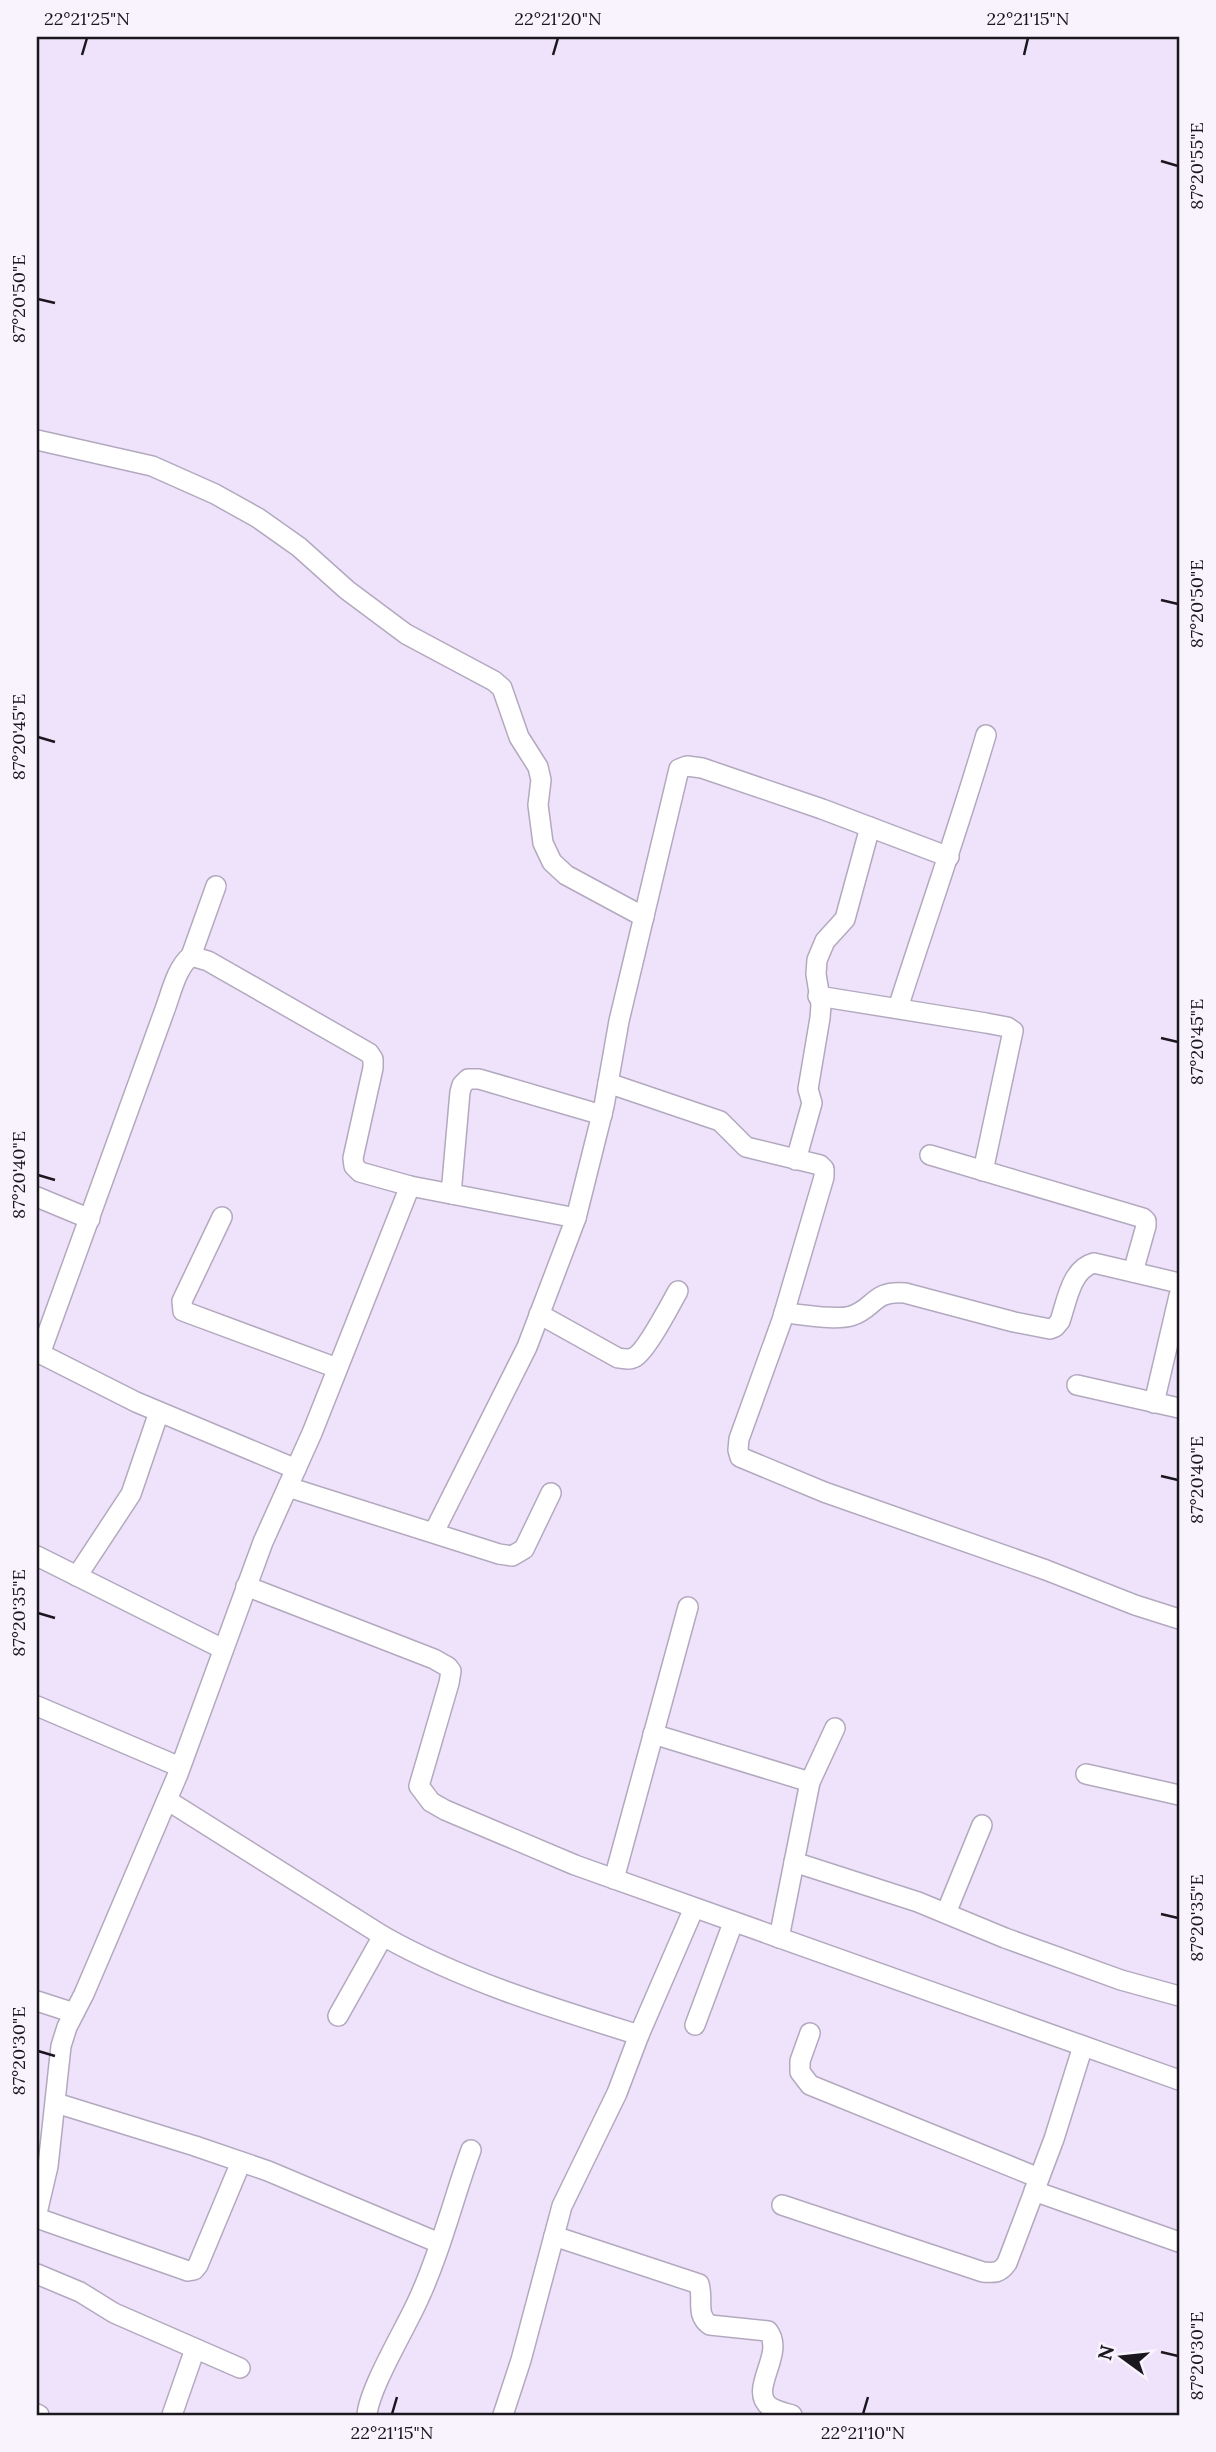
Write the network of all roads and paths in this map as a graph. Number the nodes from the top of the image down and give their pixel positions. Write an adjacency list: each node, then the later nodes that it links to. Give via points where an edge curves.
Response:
1 (37, 440): 6 (street, via 152,466 215,494 299,547 406,634 494,681 502,688 519,737 538,767 542,843 552,862 566,875)
2 (986, 735): 4 (street)
3 (870, 827): 4 (street); 6 (street, via 702,768 679,769); 8 (street, via 845,919 820,952)
4 (949, 858): 9 (street)
5 (216, 886): 7 (street)
6 (644, 917): 10 (street)
7 (191, 957): 15 (street, via 208,961 369,1053 373,1068 354,1166 360,1172); 20 (street, via 179,973)
8 (818, 996): 9 (street); 13 (street, via 820,1018 807,1089 812,1103)
9 (898, 1008): 14 (street, via 1013,1031)
10 (608, 1083): 11 (street); 13 (street, via 720,1121 746,1147)
11 (601, 1115): 16 (street, via 468,1079 460,1092); 19 (street)
12 (930, 1155): 14 (street)
13 (796, 1160): 25 (street, via 820,1165 824,1177)
14 (983, 1171): 21 (street, via 1143,1218 1146,1226)
15 (410, 1186): 16 (street); 28 (street)
16 (451, 1194): 19 (street)
17 (37, 1197): 20 (street)
18 (222, 1217): 28 (street, via 182,1301 183,1311)
19 (576, 1218): 26 (street)
20 (90, 1219): 27 (street)
21 (1133, 1272): 22 (street); 25 (street, via 1086,1265 1077,1274 1060,1321 1049,1329 890,1292 855,1315)
22 (1179, 1283)
23 (678, 1291): 26 (street, via 644,1347 626,1360)
24 (1179, 1296): 30 (street)
25 (784, 1312): 40 (street, via 738,1439 740,1457 824,1492)
26 (540, 1314): 35 (street)
27 (38, 1353): 32 (street)
28 (337, 1368): 33 (street)
29 (1077, 1385): 30 (street)
30 (1154, 1403): 31 (street)
31 (1179, 1408)
32 (159, 1412): 33 (street); 37 (street, via 131,1494)
33 (292, 1478): 35 (street); 38 (street)
34 (551, 1493): 35 (street, via 524,1549 512,1556)
35 (434, 1532)
36 (37, 1556): 37 (street)
37 (77, 1576): 41 (street)
38 (246, 1586): 41 (street); 52 (street, via 448,1667 449,1683 421,1775 419,1786 424,1795 445,1810)
39 (688, 1608): 44 (street)
40 (1179, 1619)
41 (223, 1649): 45 (street)
42 (37, 1706): 45 (street)
43 (835, 1728): 47 (street)
44 (653, 1734): 47 (street); 52 (street)
45 (180, 1767): 49 (street)
46 (1086, 1774): 48 (street)
47 (810, 1782): 51 (street)
48 (1179, 1795)
49 (167, 1800): 56 (street); 60 (street)
50 (982, 1825): 54 (street)
51 (794, 1862): 54 (street); 57 (street)
52 (614, 1879): 53 (street)
53 (694, 1908): 55 (street); 64 (street)
54 (946, 1913): 58 (street, via 1121,1980)
55 (733, 1923): 57 (street); 62 (street)
56 (383, 1937): 61 (street); 64 (street, via 418,1956 547,2007)
57 (779, 1938): 65 (street)
58 (1179, 1996)
59 (37, 2001): 60 (street)
60 (74, 2013): 67 (street, via 61,2046)
61 (338, 2016)
62 (695, 2025)
63 (810, 2033): 70 (street, via 800,2061 800,2072 810,2085)
64 (639, 2035): 74 (street, via 617,2093 575,2176)
65 (1083, 2046): 66 (street); 70 (street)
66 (1179, 2080)
67 (56, 2103): 69 (street); 72 (street)
68 (471, 2150): 76 (street)
69 (241, 2162): 73 (street, via 194,2270); 76 (street)
70 (1037, 2185): 71 (street, via 1007,2263 995,2273); 75 (street)
71 (782, 2205)
72 (37, 2213)
73 (37, 2218)
74 (554, 2236): 82 (street); 83 (street, via 699,2284 700,2313 710,2325 768,2331 774,2349 762,2392 764,2401 772,2409)
75 (1179, 2242)
76 (439, 2243): 81 (street)
77 (37, 2274): 78 (street)
78 (195, 2349): 79 (street); 80 (street)
79 (240, 2368)
80 (172, 2415)
81 (367, 2415)
82 (503, 2415)
83 (792, 2415)

